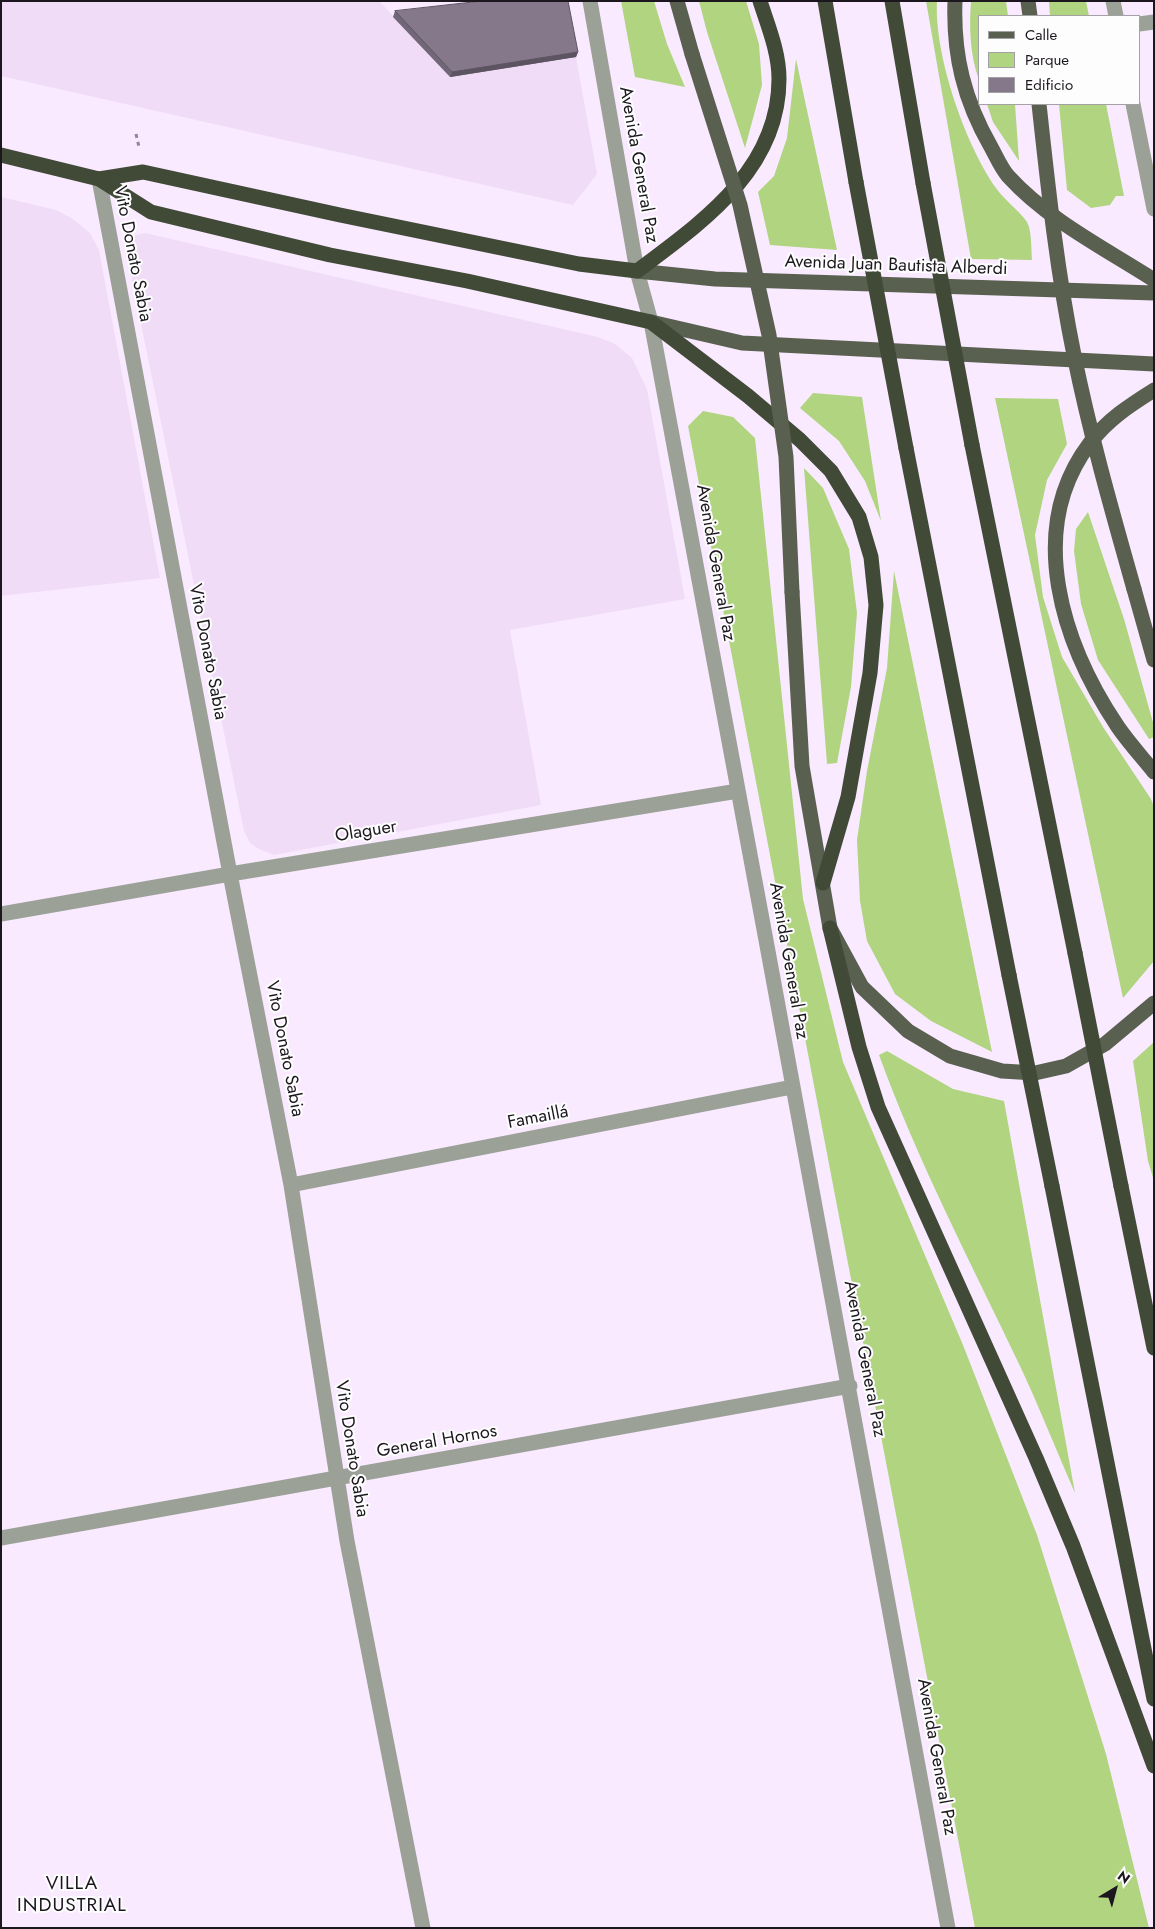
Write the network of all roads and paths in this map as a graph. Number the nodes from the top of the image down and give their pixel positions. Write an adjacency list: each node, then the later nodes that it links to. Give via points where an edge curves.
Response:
1 (590, 1): 18 (street, Avenida General Paz)
2 (677, 1): 28 (main road, bridge, via 740,205 769,335 786,457 802,766)
3 (760, 1): 18 (highway, via 773,40 779,77 777,103 759,157 742,182 695,227)
4 (825, 1): 38 (highway, bridge, via 906,448)
5 (892, 1): 34 (highway, bridge, via 972,445)
6 (955, 1): 19 (main road, via 954,30 963,85 980,128 1007,175 1036,203 1066,225)
7 (1028, 1): 9 (main road)
8 (1113, 1): 10 (street)
9 (1030, 15)
10 (1116, 15)
11 (1154, 22): 12 (street)
12 (1140, 24)
13 (1039, 105): 24 (main road, bridge, via 1050,202 1074,354 1102,476)
14 (1133, 105): 17 (street)
15 (1, 155): 16 (highway)
16 (99, 179): 18 (highway, via 143,172 570,262); 21 (highway, via 152,212 330,255 467,281); 27 (street, Vito Donato Sabia)
17 (1154, 209)
18 (637, 271): 20 (main road, Avenida Juan Bautista Alberdi, via 715,280); 21 (street, Avenida General Paz)
19 (1154, 280)
20 (1154, 292)
21 (651, 322): 22 (main road, via 742,343); 26 (street, Avenida General Paz); 28 (highway, via 800,440 831,471 859,518 870,557 876,605 875,639 848,797)
22 (1154, 364)
23 (1154, 390): 25 (main road, via 1118,414 1090,442 1071,473 1059,504 1055,559 1061,605 1080,658 1118,727)
24 (1154, 660)
25 (1154, 772)
26 (738, 791): 27 (street, Olaguer); 32 (street, Avenida General Paz)
27 (230, 874): 29 (street, Olaguer); 33 (street, Vito Donato Sabia)
28 (823, 884): 30 (main road)
29 (1, 914)
30 (830, 928): 31 (main road, via 862,988 908,1031 950,1056 1002,1071 1035,1073 1066,1066 1105,1044); 39 (highway, via 858,1047 878,1106 1073,1546)
31 (1154, 1003)
32 (792, 1087): 33 (street, Famaillá); 35 (street, Avenida General Paz)
33 (292, 1185): 36 (street, Vito Donato Sabia)
34 (1154, 1348)
35 (850, 1386): 36 (street, General Hornos); 41 (street, Avenida General Paz)
36 (337, 1479): 37 (street, General Hornos); 40 (street, Vito Donato Sabia)
37 (1, 1538)
38 (1154, 1699)
39 (1154, 1766)
40 (423, 1928)
41 (948, 1928)

